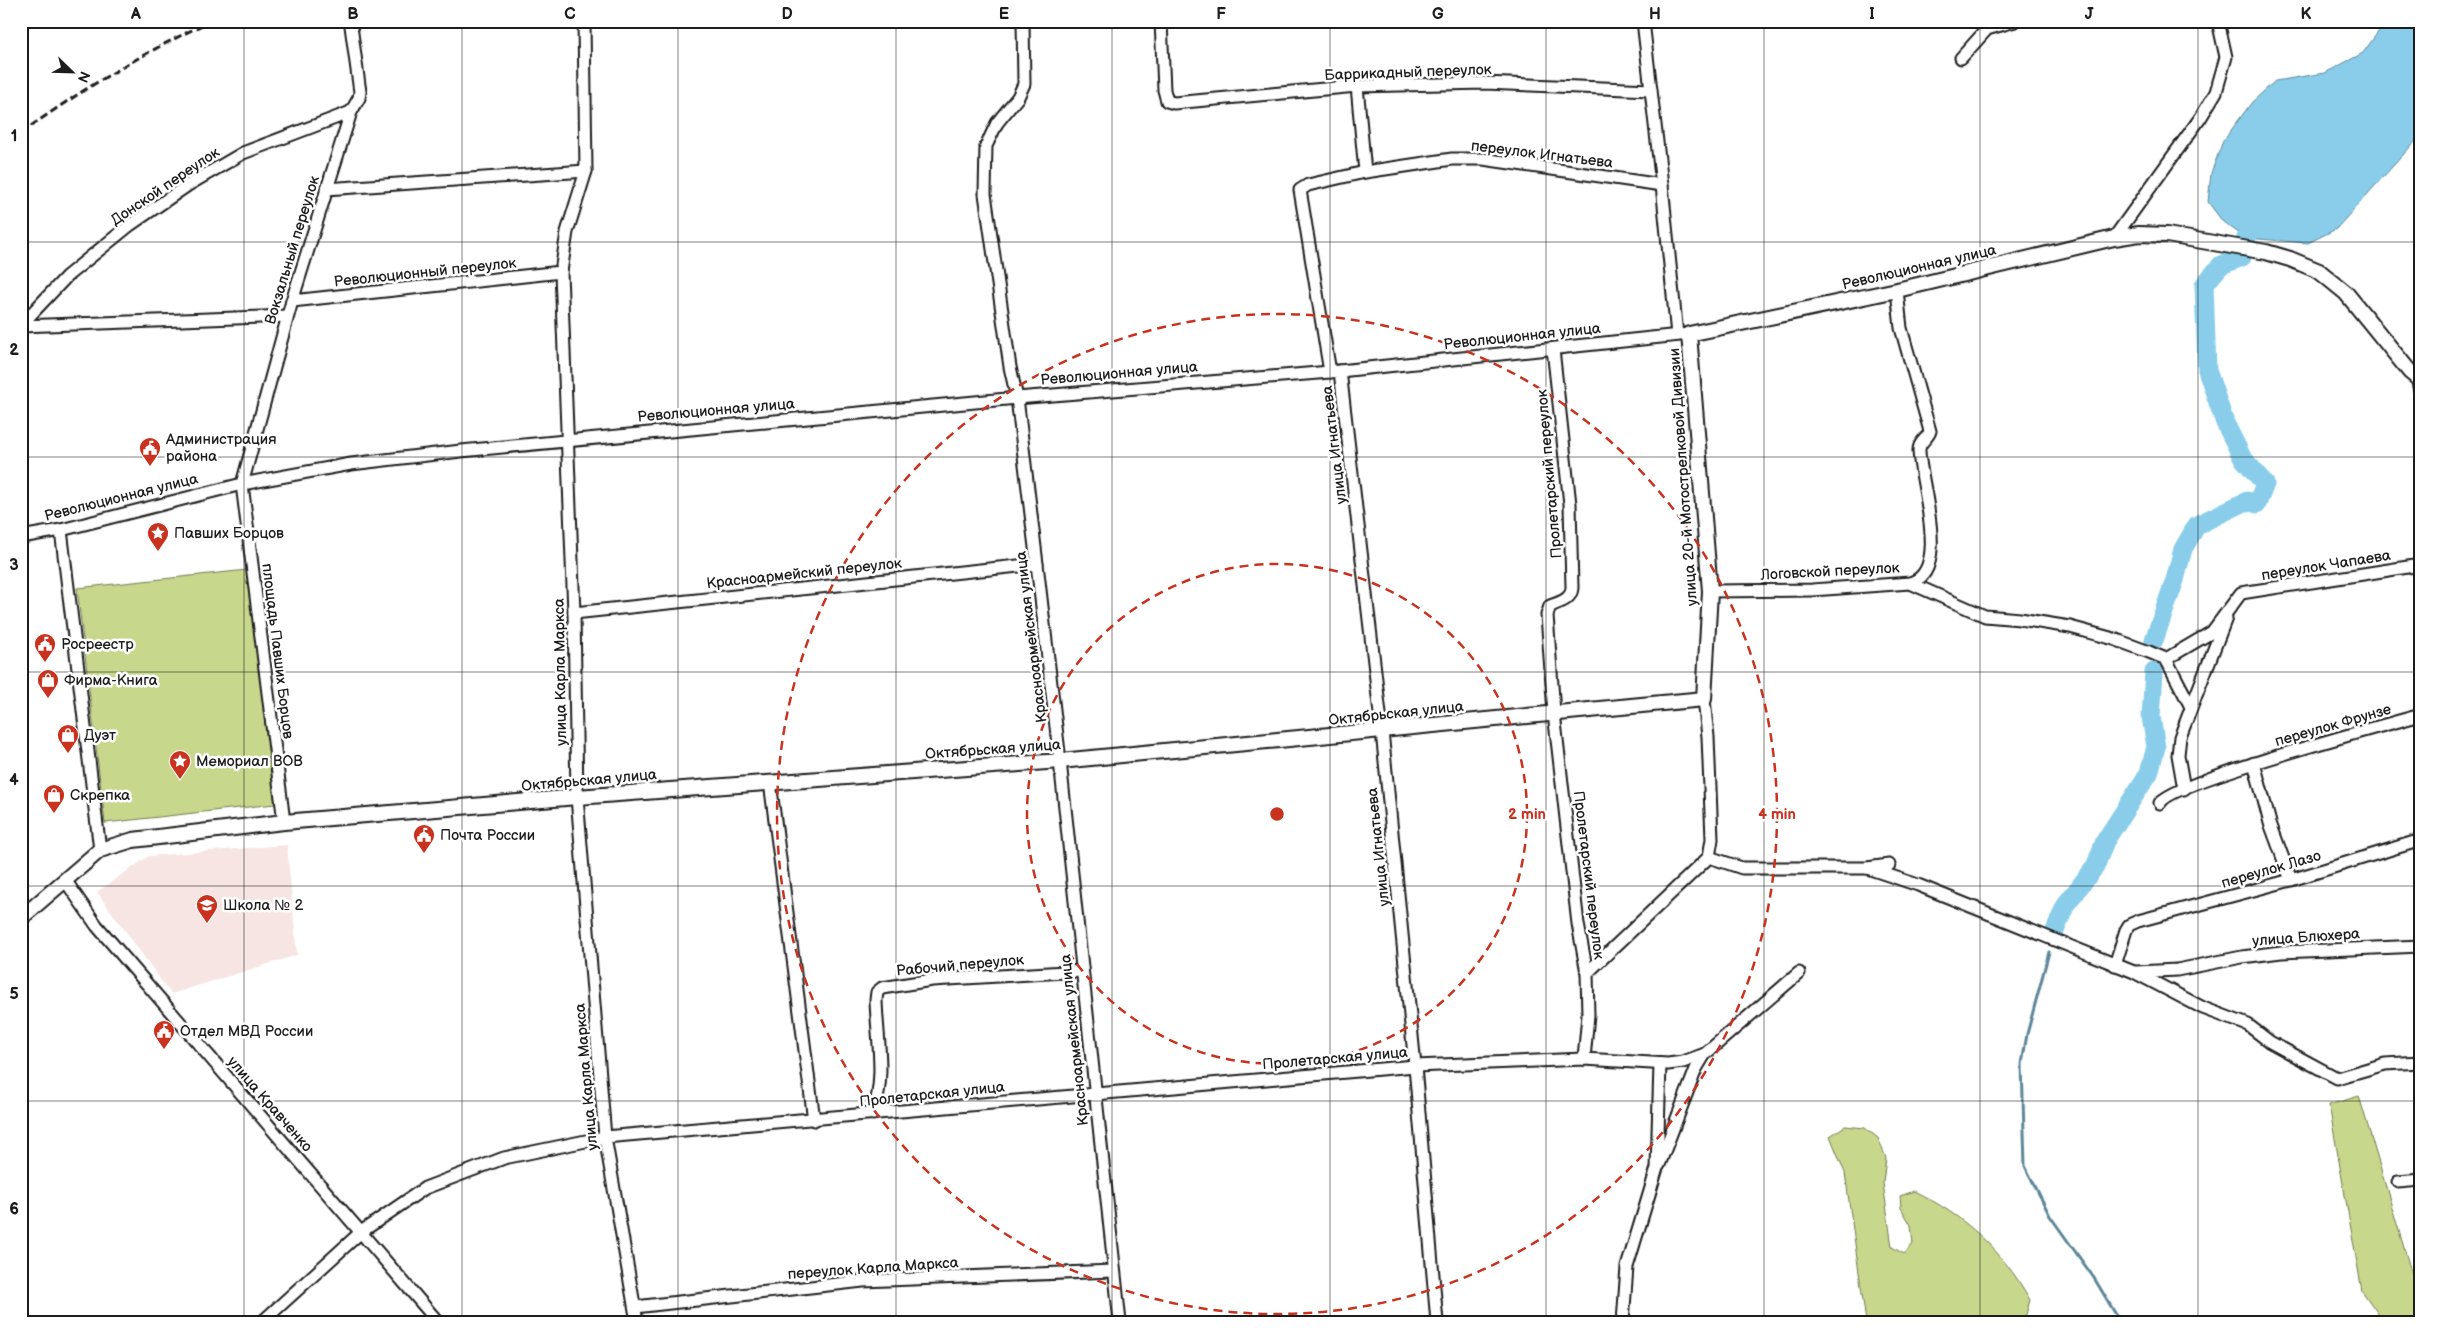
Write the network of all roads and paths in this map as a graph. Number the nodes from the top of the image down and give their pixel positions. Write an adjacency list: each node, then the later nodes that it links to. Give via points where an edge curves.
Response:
1 (584, 21): 12 (street, улица Карла Маркса)
2 (1023, 21): 28 (street, Красноармейская улица, via 1024,84 997,123 986,146 985,174 985,194)
3 (1161, 21): 9 (street, Баррикадный переулок, via 1166,101 1174,103)
4 (1643, 21): 10 (street, улица 20-й Мотострелковой Дивизии)
5 (2015, 21): 8 (street, via 1987,29)
6 (2218, 21): 17 (street, via 2226,57 2216,92)
7 (352, 26): 11 (street, Вокзальный переулок, via 360,92)
8 (1961, 58)
9 (1356, 86): 10 (street, Баррикадный переулок, via 1485,84); 13 (street)
10 (1651, 90): 14 (street, улица 20-й Мотострелковой Дивизии)
11 (351, 112): 15 (street, Вокзальный переулок); 22 (street, Донской переулок, via 243,153 188,186 130,225 67,276)
12 (586, 171): 15 (street); 18 (street, улица Карла Маркса, via 568,232)
13 (1364, 172): 14 (street, переулок Игнатьева, via 1452,159 1483,160); 16 (street, переулок Игнатьева, via 1308,185)
14 (1662, 185): 23 (street, улица 20-й Мотострелковой Дивизии)
15 (326, 189): 20 (street, Вокзальный переулок)
16 (1300, 190): 25 (street, улица Игнатьева)
17 (2114, 238): 19 (main road, Революционная улица); 26 (main road, Революционная улица, via 2157,234 2217,243 2266,252 2319,271 2338,285)
18 (561, 272): 20 (street, Революционный переулок); 29 (street, улица Карла Маркса)
19 (1897, 290): 23 (main road, Революционная улица); 35 (street, Логовской переулок, via 1902,328 1930,431 1919,449 1929,515 1930,563 1920,578)
20 (292, 301): 21 (street, Вокзальный переулок)
21 (288, 316): 22 (street); 30 (street, Вокзальный переулок)
22 (21, 325)
23 (1683, 334): 24 (street, Революционная улица); 36 (main road, улица 20-й Мотострелковой Дивизии)
24 (1554, 350): 25 (street, Революционная улица); 42 (street, Пролетарский переулок, via 1570,504 1572,594 1550,606 1547,615)
25 (1335, 372): 28 (street, Революционная улица); 44 (street, улица Игнатьева)
26 (2419, 380): 27 (street)
27 (2421, 396)
28 (1017, 398): 29 (street, Революционная улица); 33 (street, Красноармейская улица)
29 (568, 440): 30 (street, Революционная улица, via 351,464); 38 (street, улица Карла Маркса)
30 (242, 484): 31 (street, Революционная улица); 51 (street, площадь Павших Борцов)
31 (60, 530): 32 (street, Революционная улица); 53 (street)
32 (21, 537)
33 (1037, 564): 38 (street, Красноармейский переулок); 45 (street, Красноармейская улица)
34 (2421, 565): 37 (street, переулок Чапаева, via 2272,590 2246,591 2236,597)
35 (1910, 583): 36 (street, Логовской переулок, via 1812,590); 39 (street, via 1985,616 2070,628 2114,639)
36 (1710, 591): 40 (main road, улица 20-й Мотострелковой Дивизии)
37 (2229, 609): 39 (street, via 2212,632); 41 (street)
38 (574, 612): 49 (street, улица Карла Маркса)
39 (2166, 659): 41 (street)
40 (1704, 700): 42 (main road, Октябрьская улица); 54 (street, улица 20-й Мотострелковой Дивизии, via 1712,839)
41 (2191, 707): 48 (street, via 2178,746)
42 (1554, 713): 44 (main road, Октябрьская улица); 64 (street, Пролетарский переулок, via 1578,924)
43 (2421, 715): 46 (street, переулок Фрунзе)
44 (1382, 731): 45 (main road, Октябрьская улица); 70 (street, улица Игнатьева)
45 (1060, 761): 47 (main road, Октябрьская улица); 62 (street, Красноармейская улица)
46 (2254, 763): 48 (street, переулок Фрунзе); 58 (street, via 2270,823)
47 (770, 782): 49 (main road, Октябрьская улица); 73 (street)
48 (2184, 789): 50 (street, переулок Фрунзе, via 2163,798)
49 (577, 797): 51 (main road, Октябрьская улица); 74 (street, улица Карла Маркса)
50 (2160, 803)
51 (284, 822): 53 (main road, Октябрьская улица, via 133,840)
52 (2421, 840): 58 (street, переулок Лазо)
53 (100, 850): 57 (main road)
54 (1709, 857): 56 (street, via 1742,868); 64 (street)
55 (1889, 864): 56 (street)
56 (1867, 868): 61 (street, via 1918,885)
57 (65, 880): 59 (main road); 78 (street, улица Кравченко, via 97,926)
58 (2291, 880): 61 (street, переулок Лазо, via 2130,925 2122,939)
59 (21, 918)
60 (2421, 946): 63 (street, улица Блюхера, via 2281,952 2178,970)
61 (2115, 965): 63 (street)
62 (1082, 971): 71 (street, Красноармейская улица); 72 (street, Рабочий переулок, via 932,980 882,988 877,992 876,1000 881,1078)
63 (2134, 972): 68 (street, via 2203,1008 2248,1025 2270,1042 2337,1078 2385,1064)
64 (1587, 973): 67 (street, Пролетарский переулок)
65 (1798, 973): 66 (street)
66 (1705, 1054): 69 (street, Пролетарская улица, via 1677,1064); 75 (street, via 1696,1069)
67 (1584, 1059): 69 (street, Пролетарская улица); 70 (street, Пролетарская улица)
68 (2421, 1062)
69 (1660, 1064): 75 (street)
70 (1415, 1066): 71 (street, Пролетарская улица); 81 (street, улица Игнатьева)
71 (1095, 1093): 72 (street, Пролетарская улица); 79 (street, Красноармейская улица)
72 (874, 1114): 73 (street, Пролетарская улица)
73 (814, 1120): 74 (street, Пролетарская улица)
74 (605, 1137): 78 (street, Пролетарская улица, via 504,1158 425,1188); 80 (street, улица Карла Маркса)
75 (1654, 1179): 86 (street, via 1627,1267)
76 (2421, 1180): 77 (street)
77 (2398, 1182)
78 (361, 1232): 82 (street, Пролетарская улица); 83 (street, улица Кравченко)
79 (1113, 1271): 80 (street, переулок Карла Маркса, via 863,1281); 85 (street, Красноармейская улица)
80 (635, 1307): 84 (street, улица Карла Маркса)
81 (1434, 1321)
82 (262, 1322)
83 (438, 1322)
84 (637, 1322)
85 (1120, 1322)
86 (1623, 1322)

